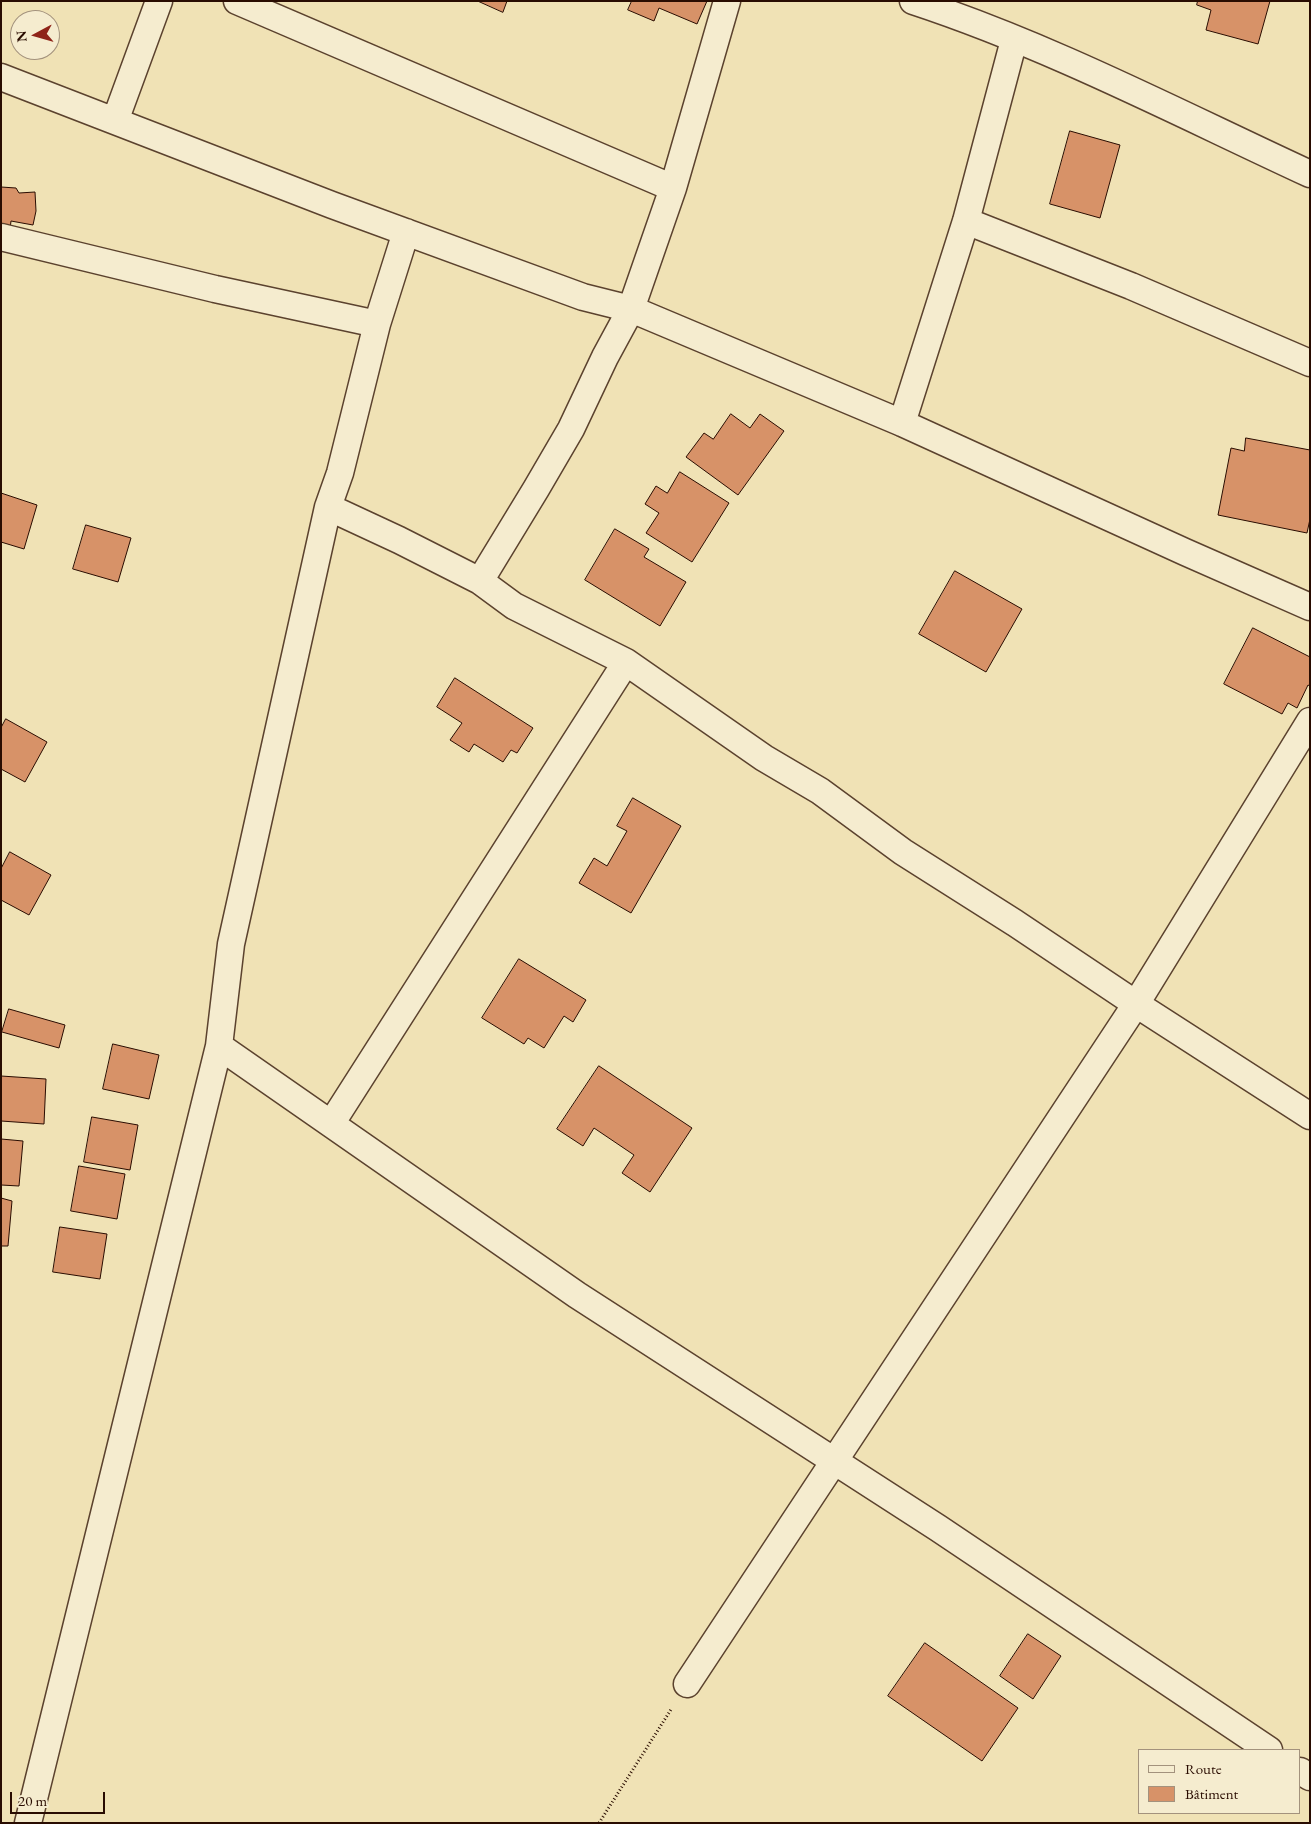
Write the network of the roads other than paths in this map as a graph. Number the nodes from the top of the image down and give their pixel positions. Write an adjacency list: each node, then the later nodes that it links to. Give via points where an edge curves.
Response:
1 (160, 1): 7 (street)
2 (237, 1): 9 (street)
3 (727, 1): 9 (street)
4 (913, 1): 5 (street)
5 (1014, 40): 8 (street, via 1092,72); 10 (street)
6 (1, 77): 7 (street)
7 (114, 121): 11 (street)
8 (1310, 174)
9 (673, 188): 13 (street)
10 (966, 222): 15 (street, via 1131,286); 16 (street)
11 (406, 232): 13 (street, via 583,297); 14 (street)
12 (1, 236): 14 (street, via 215,289)
13 (630, 309): 16 (street); 18 (street, via 571,429)
14 (377, 324): 17 (street, via 340,473)
15 (1310, 364)
16 (902, 423): 19 (street)
17 (328, 507): 18 (street); 23 (street, via 231,944)
18 (480, 582): 20 (street, via 514,606)
19 (1310, 607)
20 (626, 662): 22 (street, via 764,758 820,791 903,852); 25 (street)
21 (1310, 721): 22 (street)
22 (1136, 1004): 24 (street); 26 (street)
23 (219, 1046): 25 (street); 29 (street)
24 (1310, 1116)
25 (330, 1124): 26 (street, via 577,1295)
26 (833, 1461): 27 (street); 28 (street)
27 (687, 1684)
28 (1269, 1749)
29 (28, 1823)

